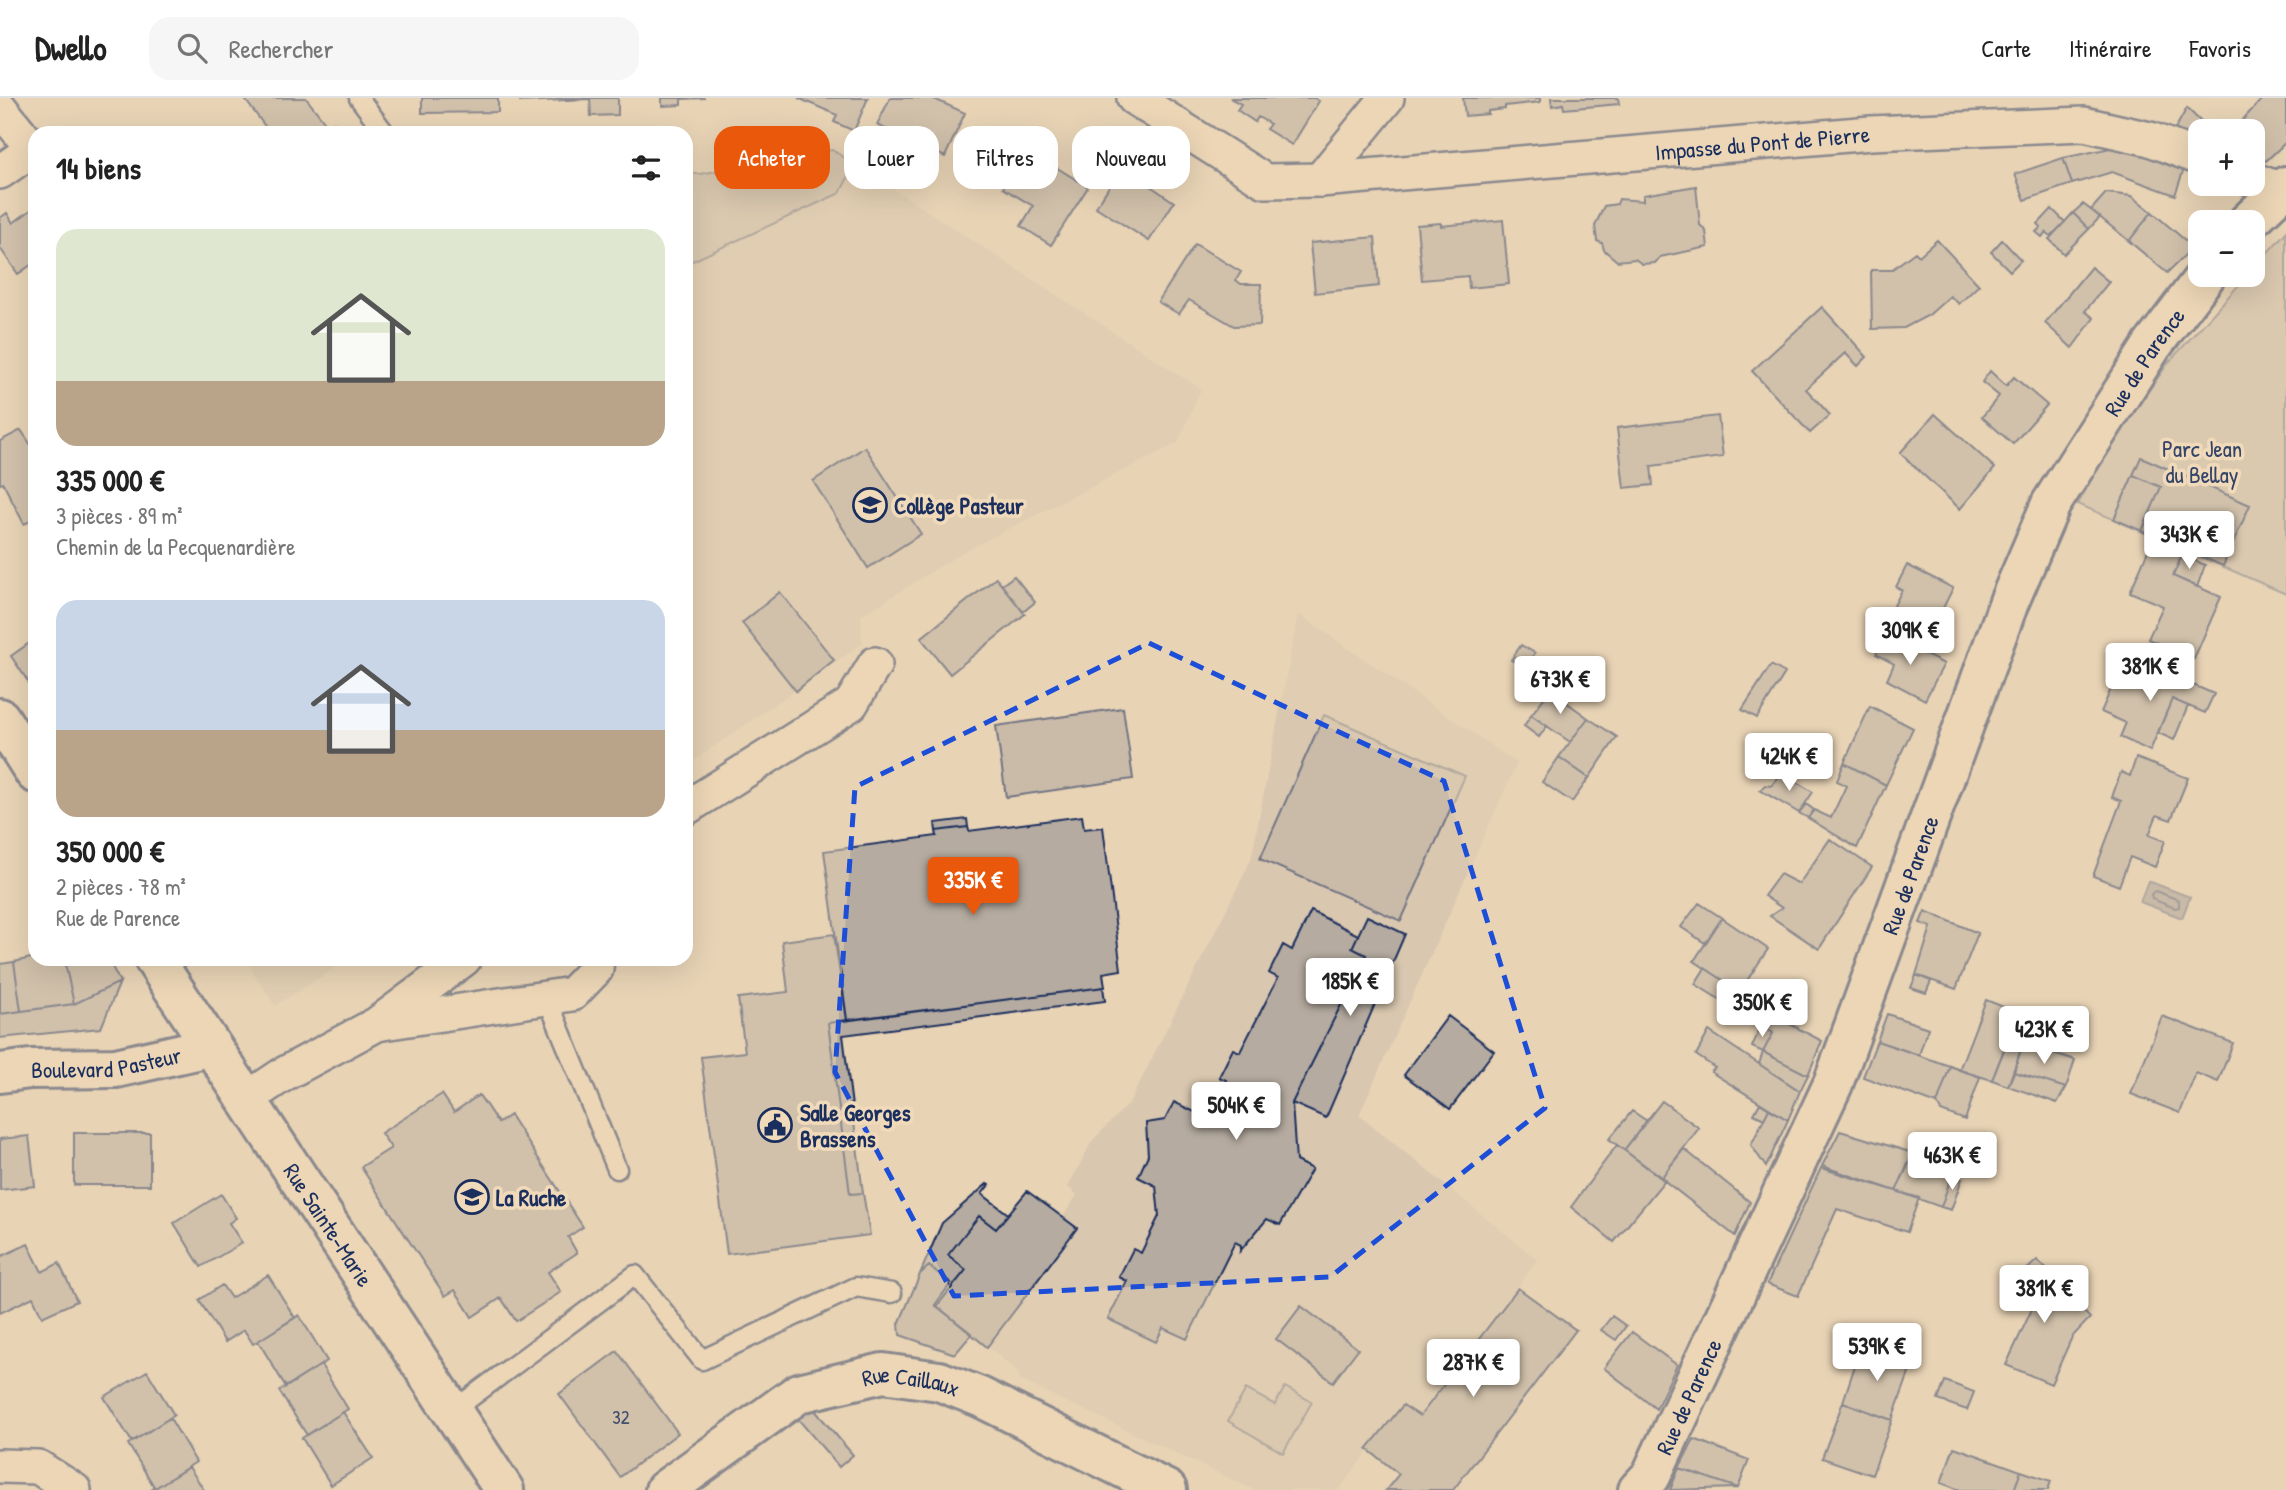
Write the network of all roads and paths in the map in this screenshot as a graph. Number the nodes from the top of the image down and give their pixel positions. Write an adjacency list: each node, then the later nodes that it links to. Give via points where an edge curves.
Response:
1 (359, 98): 5 (lane)
2 (1134, 98): 10 (street, Impasse du Pont de Pierre, via 1265,181)
3 (1387, 98): 10 (street)
4 (0, 108): 6 (street)
5 (380, 126)
6 (28, 143)
7 (28, 152): 9 (street)
8 (2188, 154): 10 (street, Impasse du Pont de Pierre, via 2150,139 2084,124 1871,132)
9 (0, 172)
10 (1320, 180)
11 (2273, 185): 12 (street)
12 (2256, 210)
13 (2197, 287): 34 (street, Rue de Parence, via 2145,357 2051,504 2009,602 1833,1084 1651,1476)
14 (875, 663): 17 (street, via 851,704)
15 (0, 718): 16 (street)
16 (28, 762)
17 (693, 804)
18 (158, 966): 23 (street, Rue Sainte-Marie)
19 (455, 966): 22 (street)
20 (596, 966): 21 (street, via 572,994)
21 (547, 999): 22 (street); 26 (lane)
22 (377, 1024): 25 (street)
23 (209, 1046): 24 (street, Boulevard Pasteur, via 116,1068); 25 (street, Rue Sainte-Marie)
24 (0, 1073)
25 (245, 1100): 28 (street, Rue Sainte-Marie)
26 (617, 1169)
27 (892, 1293): 28 (lane, via 856,1287 702,1360 635,1275)
28 (451, 1412): 31 (street, Rue Sainte-Marie)
29 (0, 1466): 30 (street, via 38,1467)
30 (74, 1490)
31 (504, 1490)
32 (665, 1490): 33 (street, Rue Caillaux, via 799,1393 883,1373 939,1381 980,1397)
33 (1167, 1490)
34 (1639, 1490)

